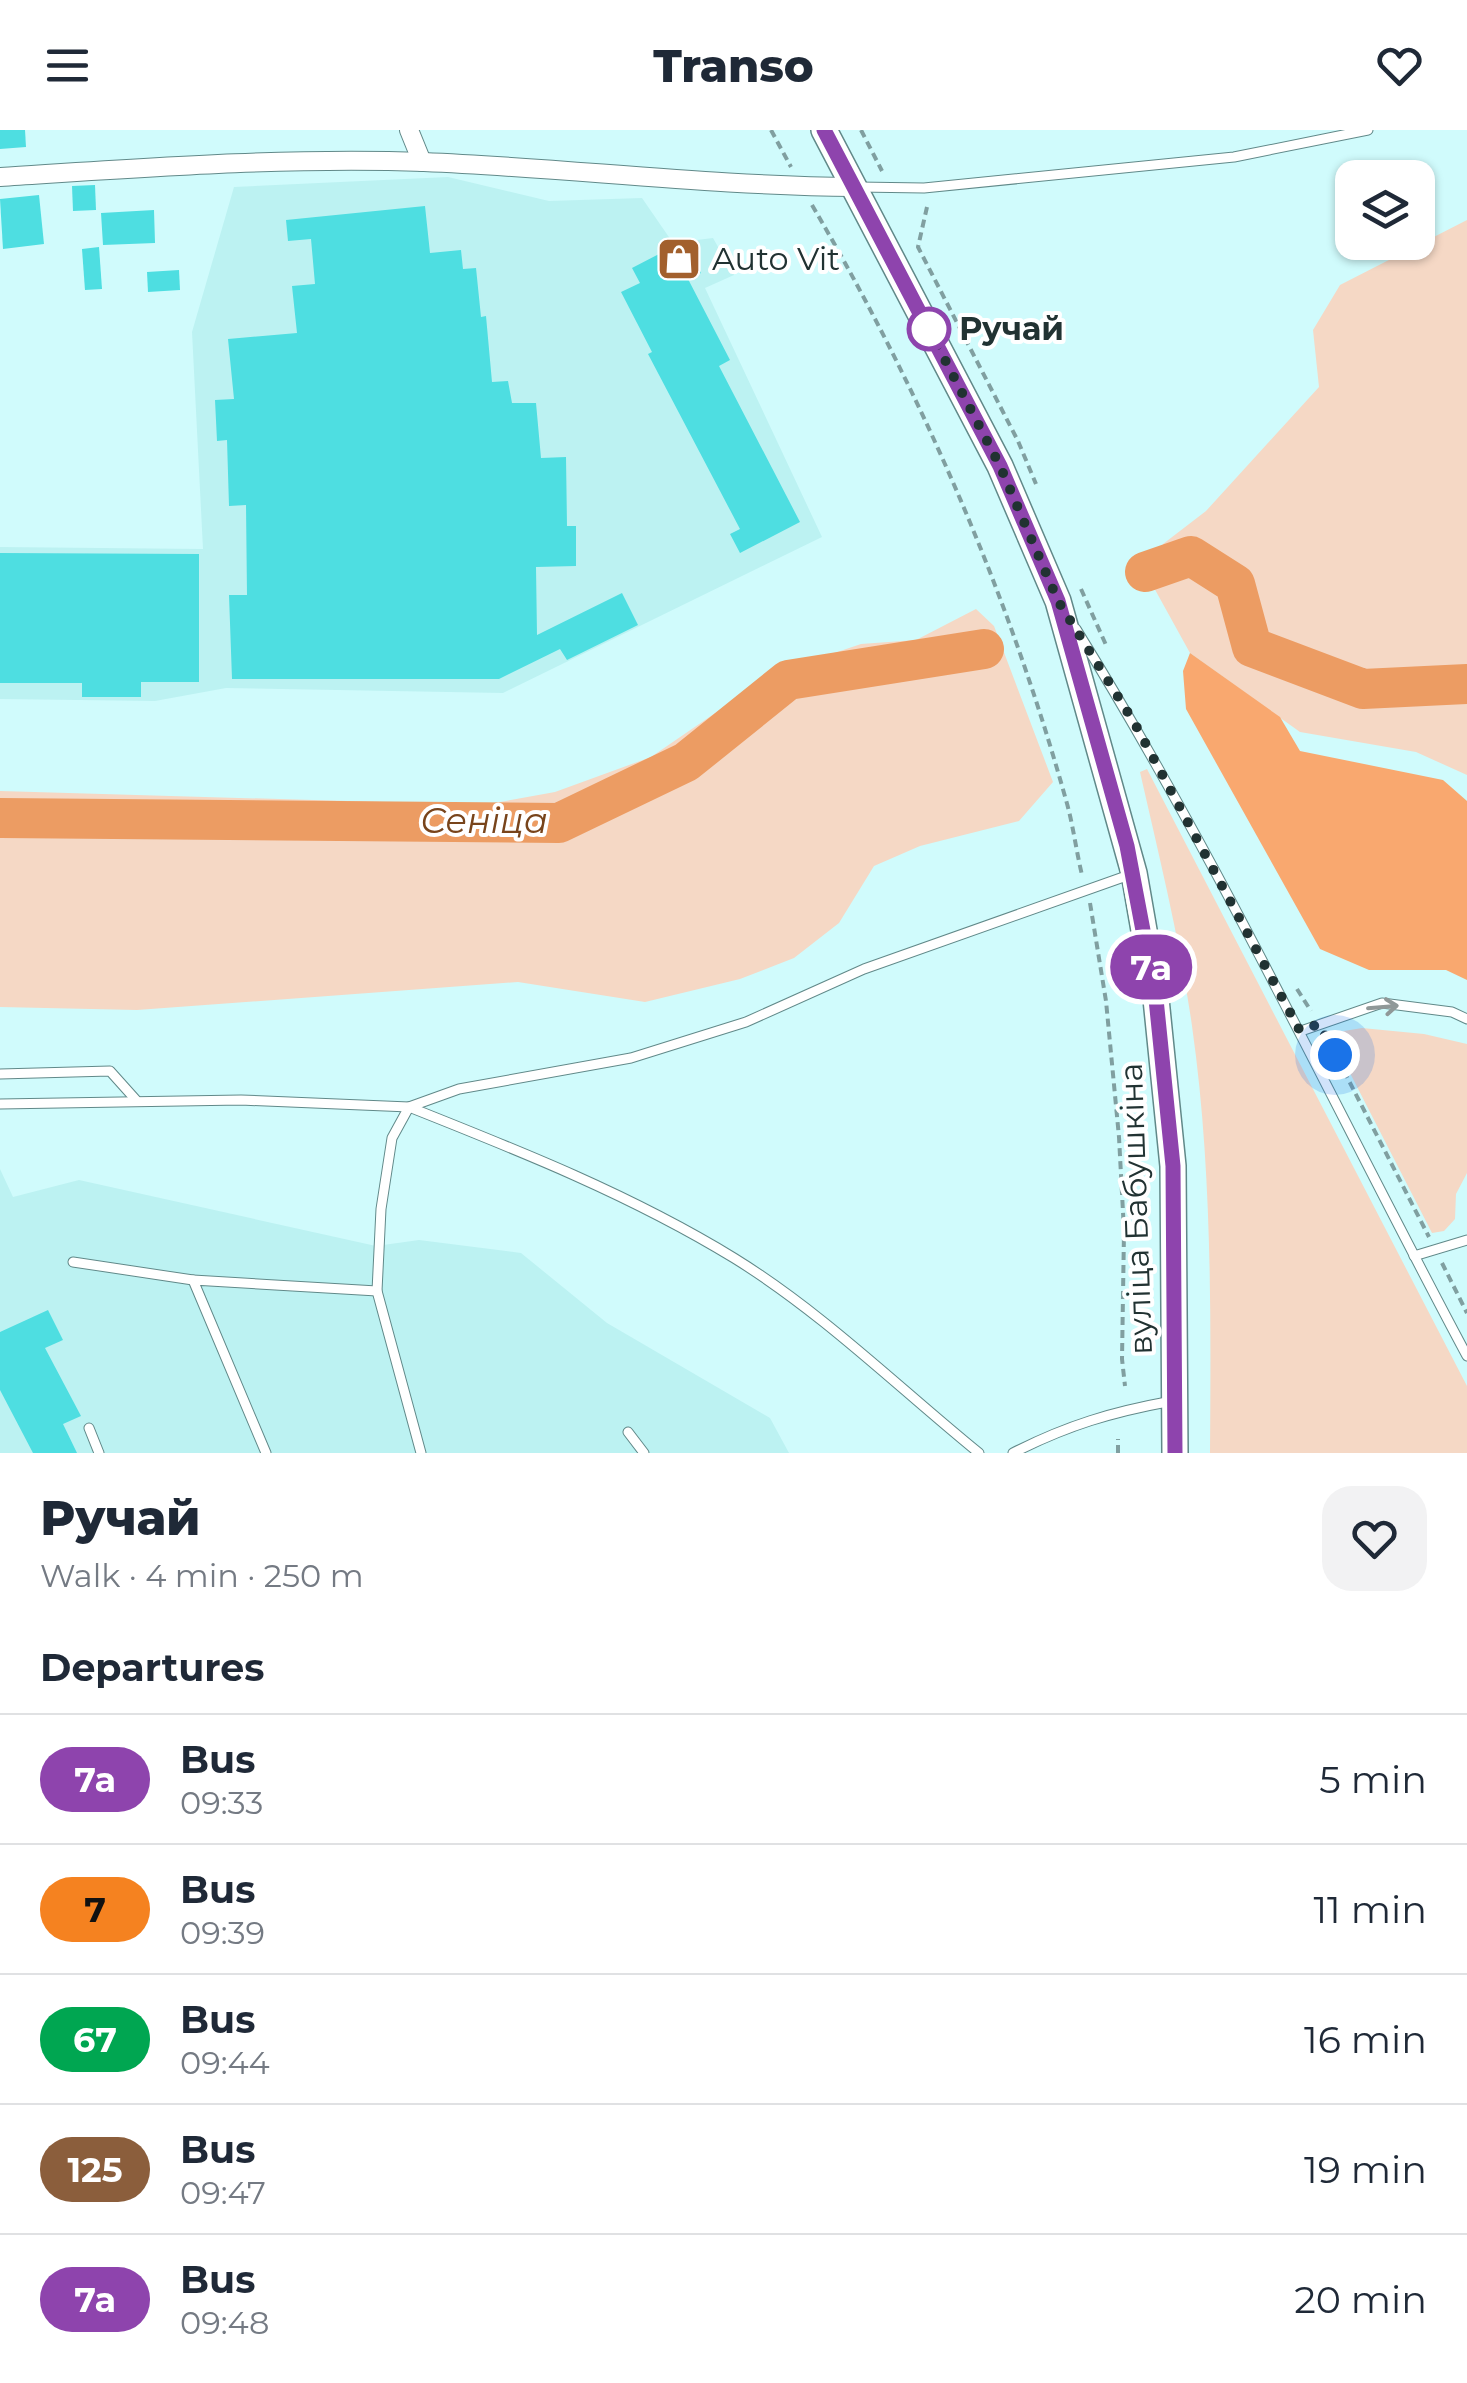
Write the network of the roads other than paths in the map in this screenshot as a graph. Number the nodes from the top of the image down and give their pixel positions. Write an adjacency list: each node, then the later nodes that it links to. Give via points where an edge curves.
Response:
1 (409, 130): 4 (street)
2 (824, 130): 6 (street, вуліца Бабушкіна)
3 (1368, 130): 6 (lane, via 1234,156 924,188)
4 (422, 162): 5 (street, via 199,164); 6 (street)
5 (0, 177)
6 (855, 187): 7 (street, вуліца Бабушкіна, via 1000,466)
7 (1058, 601): 8 (street, вуліца Бабушкіна); 10 (lane, via 1135,724)
8 (1134, 873): 14 (lane, via 864,968 746,1022 631,1058 459,1089); 21 (street, вуліца Бабушкіна, via 1156,999 1173,1166)
9 (1467, 1019): 10 (lane, one-way to 9, via 1382,1004)
10 (1300, 1031): 16 (lane)
11 (0, 1074): 12 (lane, via 110,1071)
12 (136, 1100): 13 (lane); 14 (lane)
13 (0, 1104)
14 (409, 1107): 19 (lane, via 392,1138); 28 (lane, via 575,1173 734,1258)
15 (1467, 1240): 16 (lane)
16 (1414, 1256): 20 (lane)
17 (73, 1262): 18 (lane)
18 (193, 1280): 19 (lane); 25 (lane)
19 (377, 1292): 26 (lane)
20 (1467, 1356)
21 (1175, 1400): 29 (lane, via 1062,1428); 30 (street, вуліца Бабушкіна)
22 (89, 1428): 24 (lane)
23 (628, 1432): 27 (lane)
24 (99, 1453)
25 (266, 1453)
26 (421, 1453)
27 (644, 1453)
28 (980, 1453)
29 (1013, 1453)
30 (1175, 1453)

